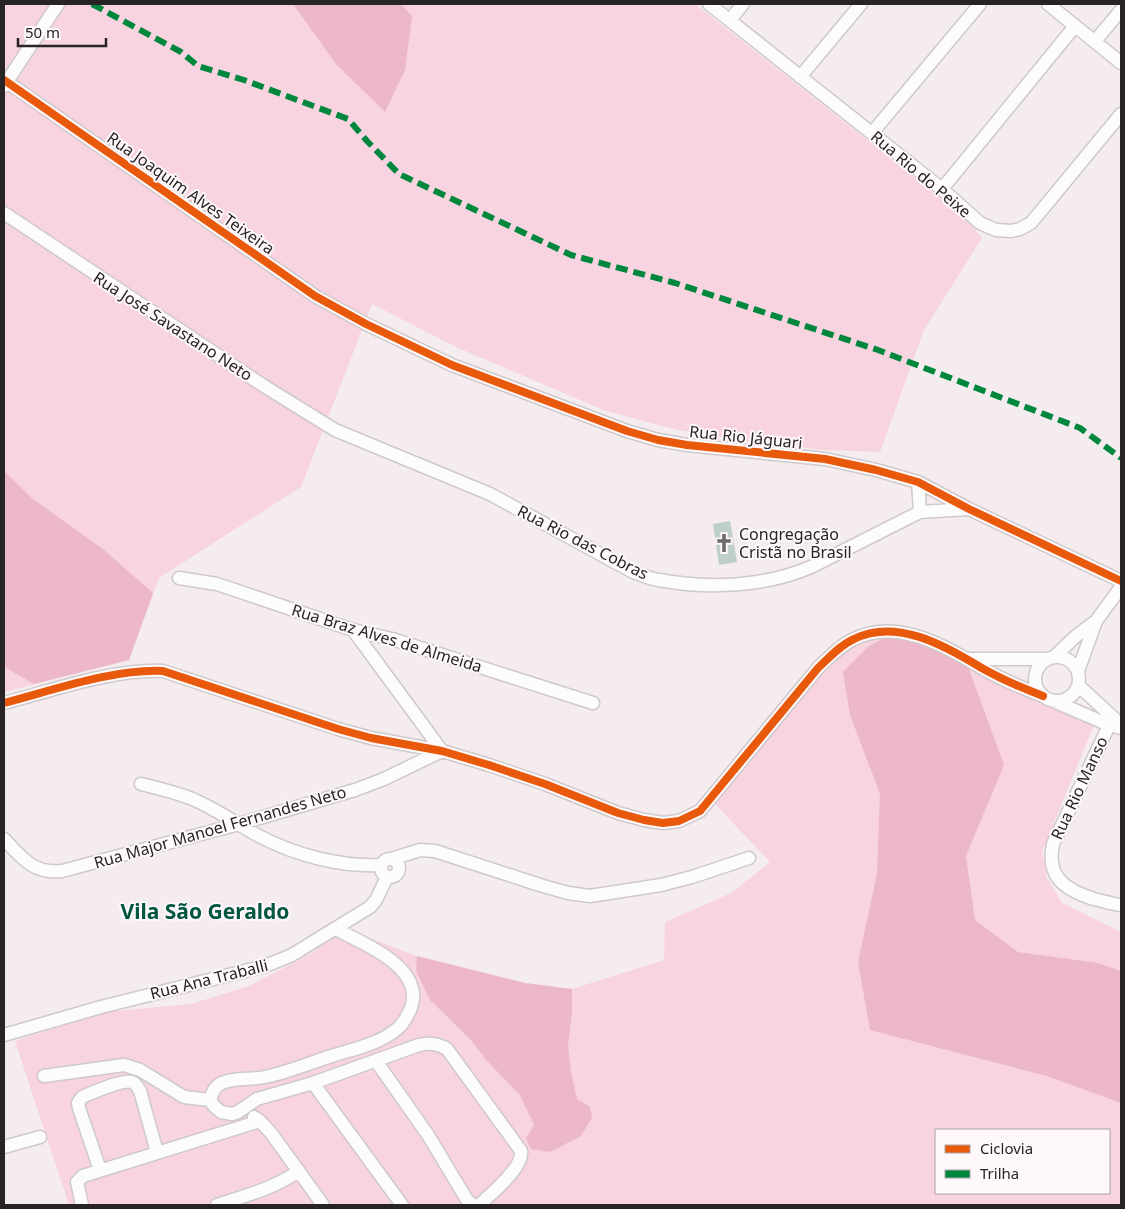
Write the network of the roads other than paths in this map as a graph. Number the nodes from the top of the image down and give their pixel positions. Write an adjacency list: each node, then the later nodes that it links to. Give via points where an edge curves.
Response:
1 (58, 4): 13 (street)
2 (709, 4): 8 (street, Rua Rio do Peixe)
3 (744, 4): 8 (street)
4 (861, 4): 12 (street)
5 (980, 4): 15 (street)
6 (1048, 4): 9 (street)
7 (1121, 10): 10 (street)
8 (730, 20): 12 (street, Rua Rio do Peixe)
9 (1076, 26): 10 (street); 16 (street)
10 (1095, 41): 11 (street)
11 (1121, 64)
12 (800, 77): 15 (street, Rua Rio do Peixe)
13 (5, 82): 18 (street, Rua Joaquim Alves Teixeira, via 315,296)
14 (1121, 114): 16 (street, Rua Rio do Peixe, via 1031,223 1020,229 996,230 980,223)
15 (872, 133): 16 (street, Rua Rio do Peixe)
16 (942, 189)
17 (4, 213): 19 (street, Rua José Savastano Neto, via 257,381)
18 (366, 324): 20 (street, Rua Rio Jáguari, via 452,364 658,440 825,459)
19 (345, 435): 22 (street, Rua Rio das Cobras, via 490,494 633,572 658,580 709,585 741,584 795,574)
20 (918, 482): 21 (street, Rua Rio Jáguari); 22 (street)
21 (969, 509): 22 (street, Rua Rio das Cobras); 24 (street, Rua Rio Jáguari)
22 (920, 512)
23 (179, 578): 27 (street, Rua Braz Alves de Almeida, via 217,584)
24 (1121, 581)
25 (1121, 587): 26 (street)
26 (1096, 622): 28 (street); 30 (street)
27 (353, 630): 35 (street, Rua Braz Alves de Almeida, via 392,639); 37 (street)
28 (1050, 658): 29 (street); 30 (street, via 1069,660); 32 (street, via 1041,663 1034,676)
29 (969, 659): 32 (street); 37 (street, via 903,632 871,633 854,639 818,668 700,811 680,821 663,823 618,813 545,784)
30 (1078, 671): 31 (street)
31 (1079, 686): 33 (street, via 1070,698); 36 (street)
32 (1042, 696): 33 (street)
33 (1056, 702): 36 (street)
34 (4, 703): 37 (street, via 114,675 141,670 164,671 338,729)
35 (593, 703)
36 (1116, 724): 43 (street, Rua Rio Manso, via 1052,844 1050,857 1052,868 1067,888)
37 (442, 751): 39 (street, Rua Major Manoel Fernandes Neto, via 355,790)
38 (141, 784): 39 (street, via 197,801)
39 (239, 824): 40 (street, Rua Major Manoel Fernandes Neto, via 51,872 24,861); 42 (street, via 274,843 322,859)
40 (4, 839)
41 (748, 858): 42 (street, Rua Ana Traballi, via 661,885 590,896 543,886 435,851 415,852)
42 (389, 867): 44 (street, Rua Ana Traballi, via 376,900)
43 (1121, 905)
44 (335, 929): 45 (street, Rua Ana Traballi, via 292,955 265,966); 49 (street, via 381,953 407,976 413,993 407,1016 398,1028 374,1042 285,1072 220,1084)
45 (4, 1035)
46 (376, 1061): 48 (street); 61 (street); 62 (street, via 426,1044 447,1049 518,1146 522,1157 518,1166)
47 (44, 1076): 49 (street, via 124,1065 140,1070 184,1098)
48 (313, 1083): 50 (street, via 257,1099); 60 (street)
49 (210, 1100): 50 (street, via 227,1114)
50 (243, 1109): 51 (street)
51 (260, 1121): 54 (street); 56 (street)
52 (40, 1137): 53 (street)
53 (4, 1147)
54 (157, 1152): 55 (street); 55 (street, via 137,1085 120,1083 82,1097 78,1103)
55 (100, 1170): 57 (street, via 78,1179)
56 (299, 1171): 58 (street, via 273,1187); 59 (street)
57 (82, 1205)
58 (217, 1205)
59 (323, 1205)
60 (402, 1205)
61 (473, 1205)
62 (479, 1205)

